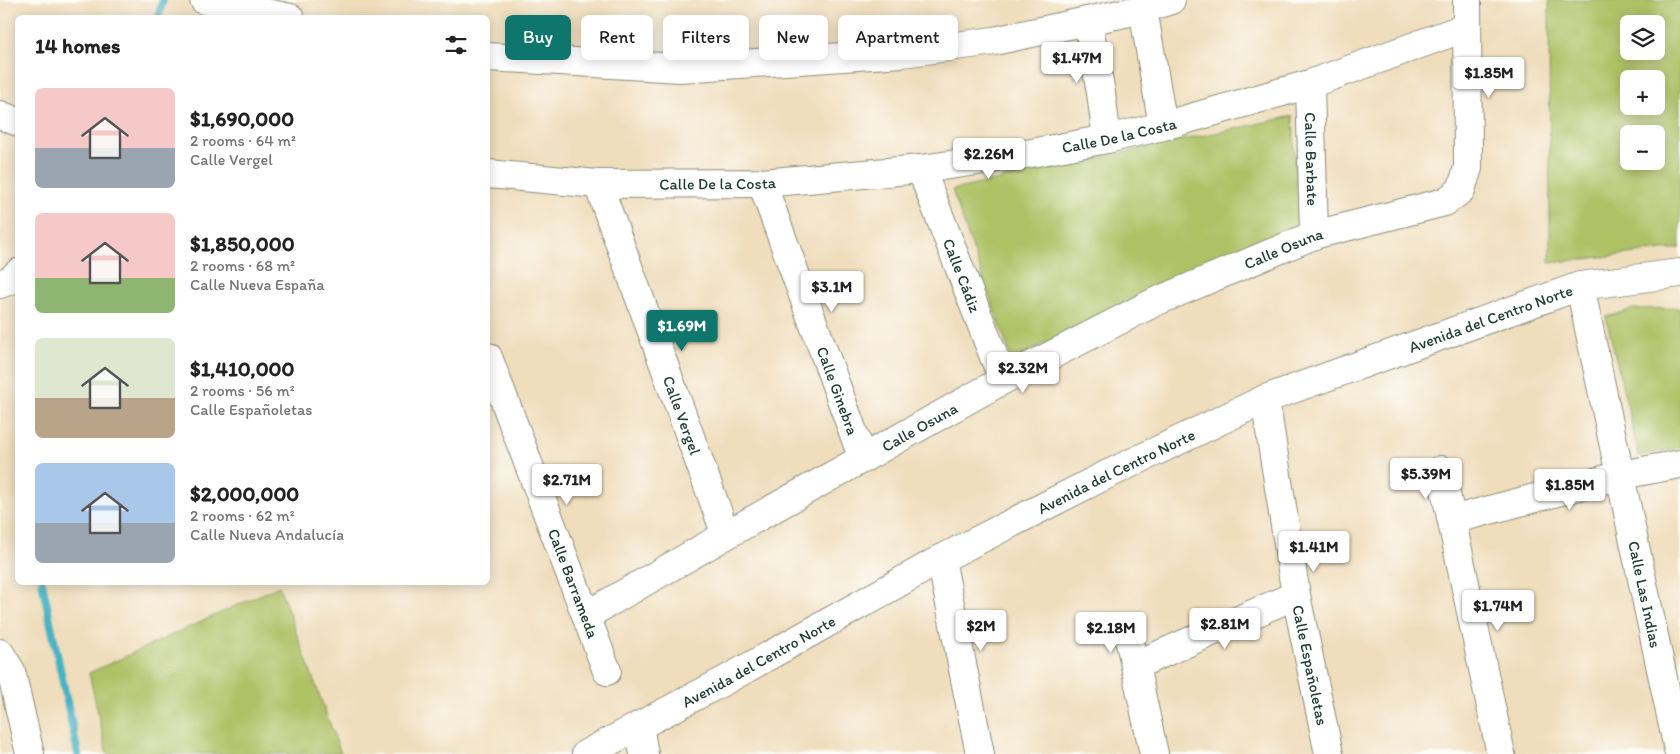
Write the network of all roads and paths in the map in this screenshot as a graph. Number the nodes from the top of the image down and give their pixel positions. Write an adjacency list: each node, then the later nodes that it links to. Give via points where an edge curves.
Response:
1 (205, 0): 5 (street)
2 (1171, 0): 4 (street)
3 (1467, 0): 7 (street)
4 (1143, 9): 6 (street); 12 (street)
5 (276, 15)
6 (1088, 22): 8 (street, via 994,42 902,53 680,68); 13 (street)
7 (1467, 27): 9 (street, Calle De la Costa); 18 (street, Calle Osuna, via 1468,168 1461,190 1445,202)
8 (490, 56)
9 (1310, 84): 12 (street, Calle De la Costa); 18 (street, Calle Barbate)
10 (0, 115): 11 (street)
11 (15, 121)
12 (1163, 126): 13 (street, Calle De la Costa)
13 (1107, 139): 14 (street, Calle De la Costa)
14 (921, 169): 16 (street, Calle De la Costa); 24 (street, Calle Cádiz)
15 (490, 174): 17 (street, Calle De la Costa)
16 (762, 182): 17 (street, Calle De la Costa); 27 (street, Calle Ginebra)
17 (598, 184): 32 (street, Calle Vergel)
18 (1314, 235): 24 (street, Calle Osuna, via 1155,302)
19 (1680, 273): 22 (street, Avenida del Centro Norte)
20 (15, 276): 21 (street)
21 (0, 284)
22 (1580, 286): 25 (street, Avenida del Centro Norte); 30 (street, Calle Las Indias)
23 (490, 369): 26 (street, Calle Barrameda)
24 (1003, 380): 27 (street, Calle Osuna)
25 (1265, 399): 33 (street, Avenida del Centro Norte); 34 (street, Calle Españoletas)
26 (498, 417): 35 (street, Calle Barrameda)
27 (863, 458): 32 (street, Calle Osuna)
28 (1680, 464): 30 (street)
29 (1441, 470): 31 (street)
30 (1621, 475): 31 (street); 48 (street, Calle Las Indias)
31 (1452, 520): 47 (street)
32 (726, 534): 35 (street, Calle Osuna)
33 (940, 559): 40 (street, Avenida del Centro Norte); 44 (street)
34 (1296, 595): 38 (street); 46 (street, Calle Españoletas)
35 (586, 615): 39 (street, Calle Barrameda)
36 (1128, 633): 38 (street)
37 (0, 653): 41 (street, via 11,671)
38 (1136, 666): 45 (street)
39 (607, 671)
40 (639, 726): 42 (street, Avenida del Centro Norte); 43 (street)
41 (30, 754)
42 (586, 754)
43 (644, 754)
44 (980, 754)
45 (1154, 754)
46 (1328, 754)
47 (1501, 754)
48 (1679, 754)

